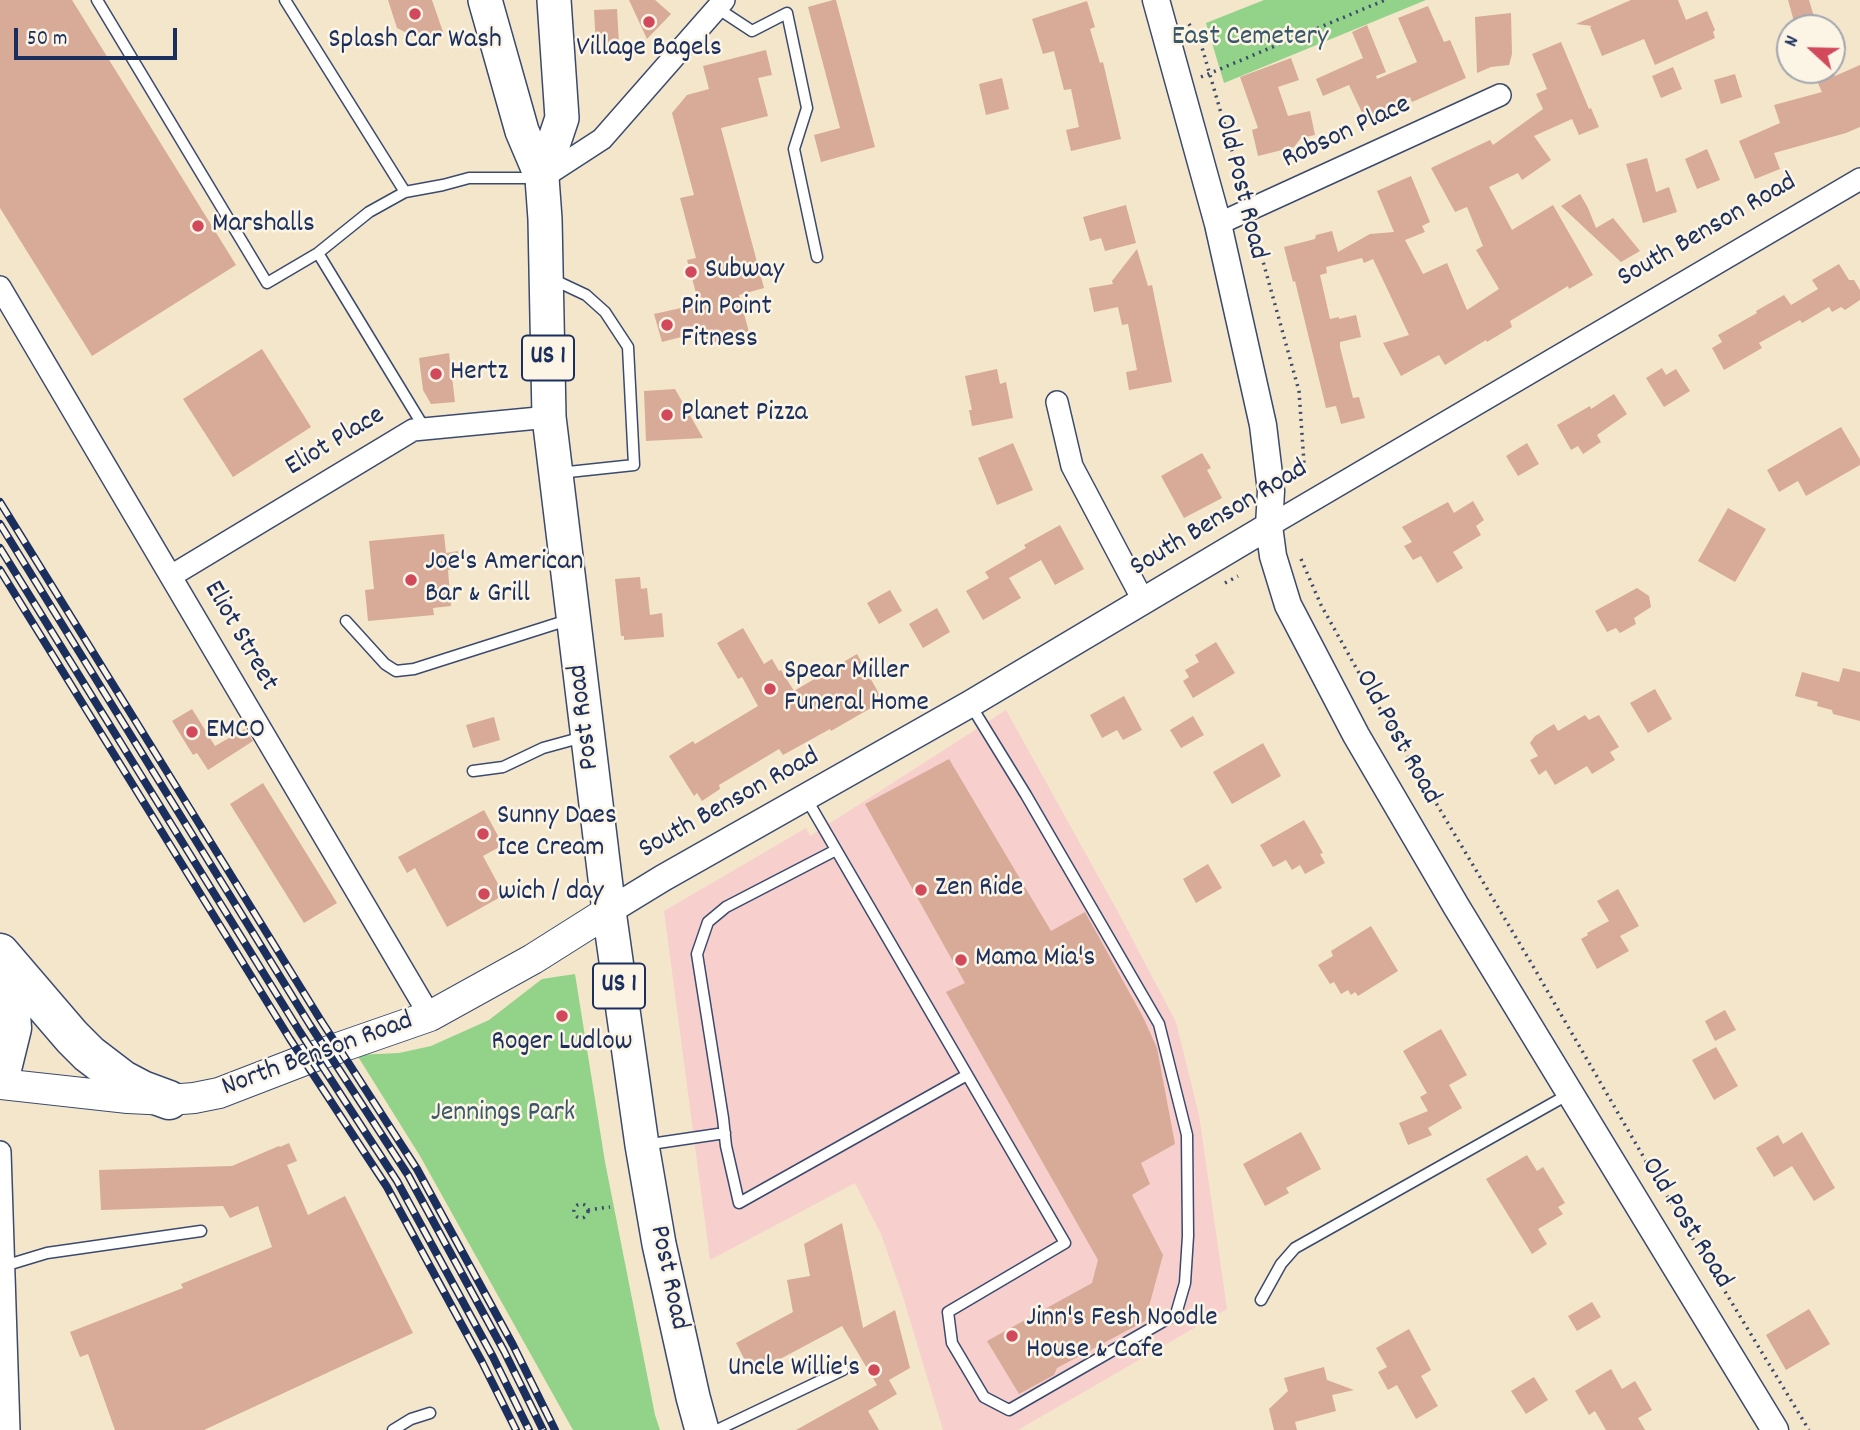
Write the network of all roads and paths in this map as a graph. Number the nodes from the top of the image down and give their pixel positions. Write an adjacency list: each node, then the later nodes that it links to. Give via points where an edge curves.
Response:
1 (97, 0): 18 (lane, via 267,283)
2 (285, 0): 14 (lane)
3 (485, 0): 12 (main road, US 1, via 522,131)
4 (554, 0): 12 (main road, Post Road / US 1, via 562,118)
5 (1156, 0): 10 (street, Old Post Road)
6 (1385, 0): 9 (path)
7 (721, 4): 12 (street, via 601,139); 19 (lane, via 751,31 788,13 807,108 794,149)
8 (1187, 18): 9 (path)
9 (1210, 74): 10 (path); 15 (path)
10 (1180, 85): 17 (street, Old Post Road)
11 (1500, 95): 17 (street, Robson Place)
12 (542, 178): 14 (lane, via 469,178); 20 (main road, Post Road / US 1)
13 (1860, 179): 27 (street, South Benson Road)
14 (405, 192): 18 (lane, via 369,212)
15 (1244, 195)
16 (1252, 223): 26 (path, via 1299,391)
17 (1218, 224): 27 (street, Old Post Road, via 1263,425 1271,491)
18 (318, 254): 24 (lane)
19 (817, 257)
20 (546, 276): 23 (main road, Post Road / US 1); 25 (lane, via 586,295 605,312 628,347 634,465)
21 (0, 287): 29 (street, Eliot Street)
22 (1057, 402): 32 (street, via 1072,466)
23 (549, 417): 24 (street, Eliot Place); 25 (main road, Post Road / US 1)
24 (425, 429): 29 (street, Eliot Place, via 413,429)
25 (556, 473): 33 (main road, Post Road / US 1)
26 (1301, 475)
27 (1269, 526): 32 (street, South Benson Road); 47 (street, Old Post Road, via 1288,605 1356,736)
28 (1300, 556): 64 (path, via 1364,682)
29 (171, 576): 43 (street, Eliot Street)
30 (1238, 576): 31 (path)
31 (1225, 583)
32 (1144, 602): 35 (street, South Benson Road)
33 (573, 618): 34 (lane, via 396,671); 36 (main road, Post Road / US 1)
34 (346, 621)
35 (970, 704): 38 (street, South Benson Road); 44 (lane, via 1160,1024 1188,1135 1185,1283 1176,1314 1009,1410 984,1396 952,1343 948,1312 1065,1243)
36 (588, 736): 37 (lane, via 543,748 503,767); 40 (main road, Post Road / US 1)
37 (473, 771)
38 (806, 798): 39 (lane); 40 (street, South Benson Road)
39 (836, 850): 44 (lane); 49 (lane, via 726,907 708,922 697,954)
40 (609, 911): 43 (main road, North Benson Road); 50 (main road, Post Road / US 1)
41 (0, 953): 48 (highway, via 89,1054 123,1080)
42 (0, 980): 45 (highway, via 12,1028)
43 (430, 1016): 48 (main road, North Benson Road, via 219,1093)
44 (967, 1075): 49 (lane, via 739,1203)
45 (0, 1077)
46 (0, 1084): 48 (main road, North Benson Road)
47 (1569, 1094): 56 (lane, via 1295,1248); 63 (street, Old Post Road)
48 (169, 1100)
49 (725, 1133): 50 (lane)
50 (642, 1146): 61 (main road, Post Road / US 1, via 659,1244)
51 (0, 1152): 55 (street)
52 (610, 1206): 53 (path)
53 (588, 1210): 53 (path, via 579,1204 574,1213 583,1217)
54 (201, 1231): 55 (lane, via 47,1253)
55 (4, 1266): 59 (street)
56 (1261, 1300)
57 (843, 1370): 62 (lane)
58 (430, 1413): 60 (lane)
59 (9, 1430)
60 (393, 1430)
61 (702, 1430)
62 (717, 1430)
63 (1775, 1430)
64 (1809, 1430)

